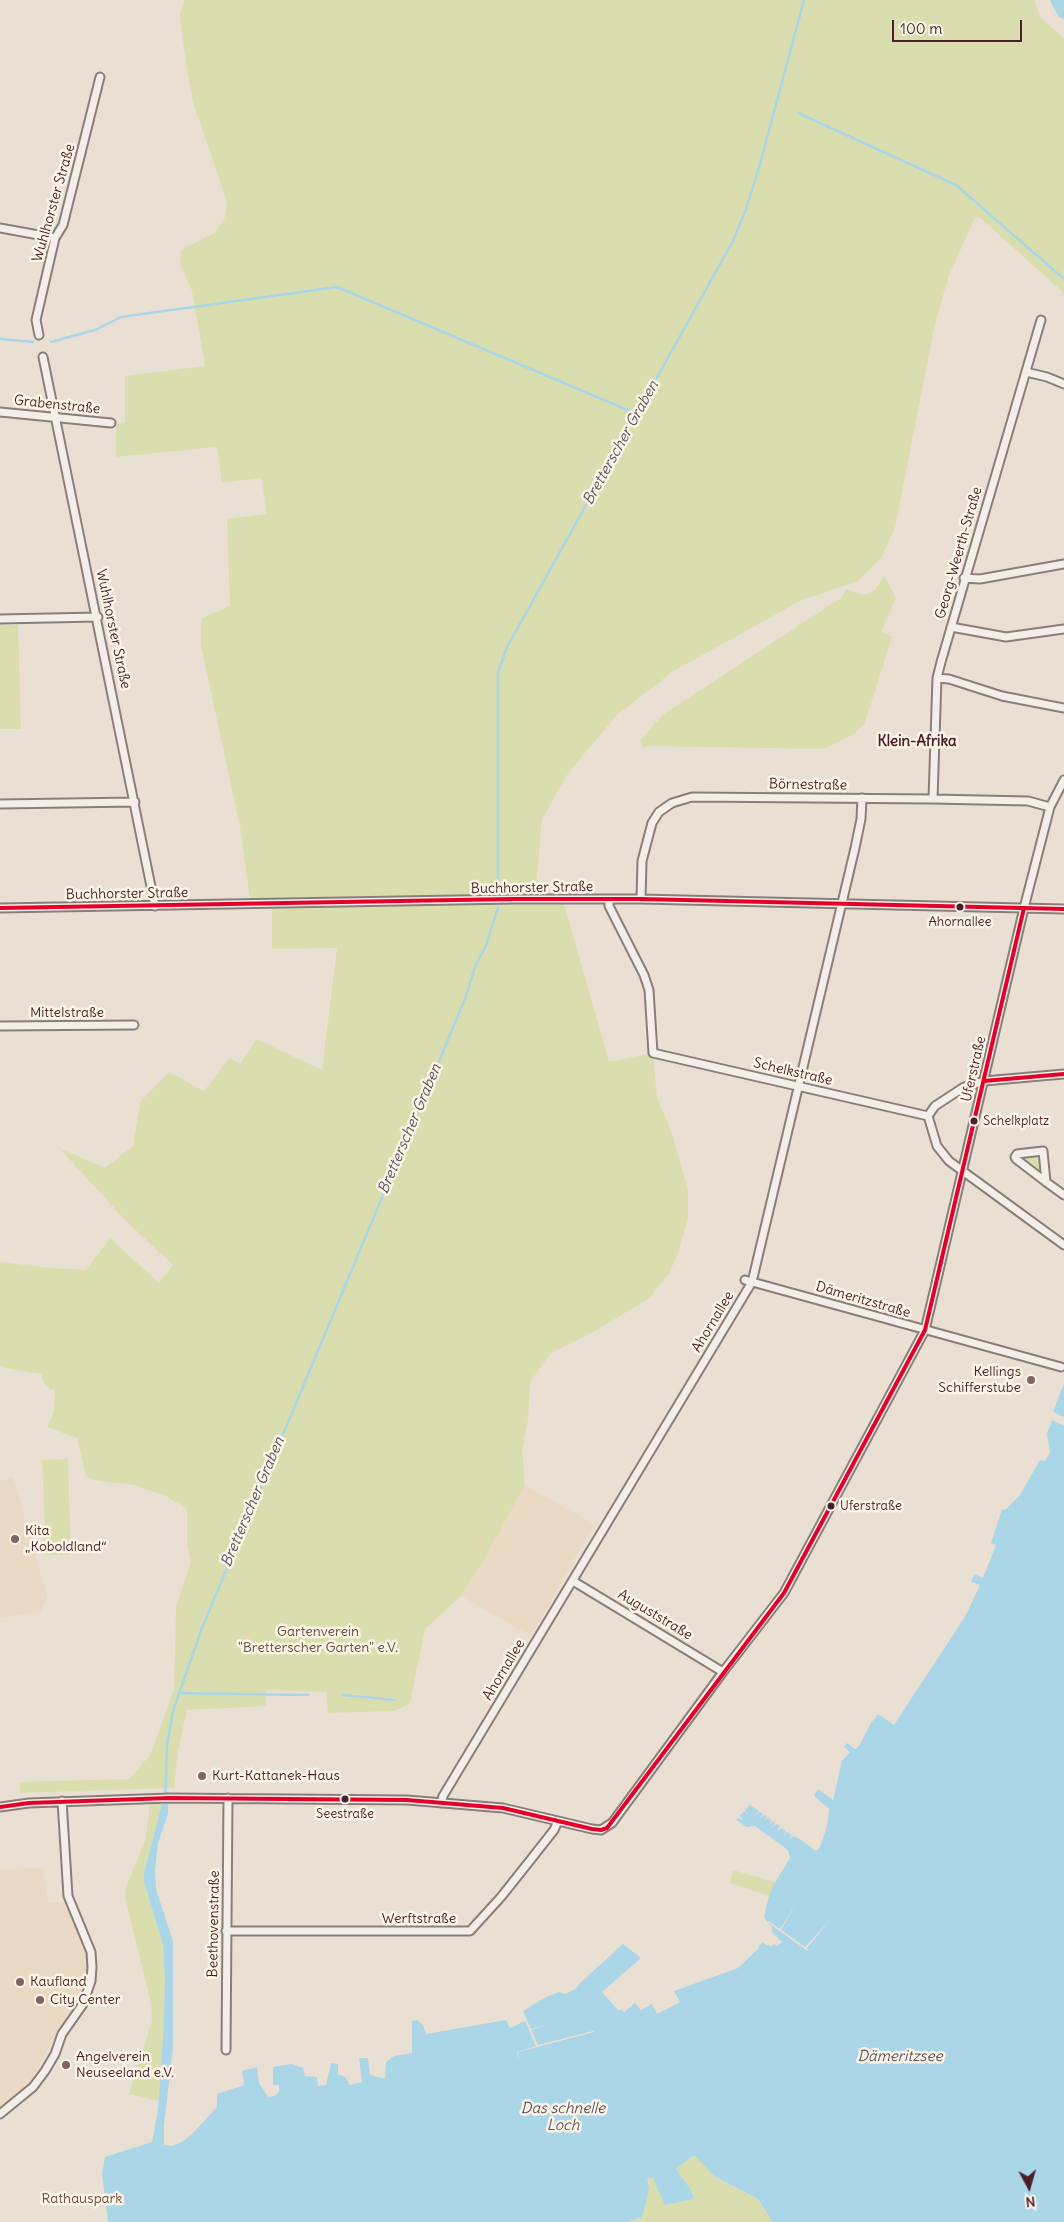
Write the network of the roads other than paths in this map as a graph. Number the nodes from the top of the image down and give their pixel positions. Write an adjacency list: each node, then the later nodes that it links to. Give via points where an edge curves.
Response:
1 (100, 77): 3 (street, Wuhlhorster Straße, via 63,225)
2 (0, 228): 3 (street)
3 (55, 238): 5 (street, Wuhlhorster Straße, via 36,320)
4 (1041, 320): 7 (street, Georg-Weerth-Straße)
5 (39, 335)
6 (43, 357): 10 (street, Wuhlhorster Straße)
7 (1026, 372): 8 (street); 13 (street, Georg-Weerth-Straße)
8 (1064, 384)
9 (0, 412): 10 (street, Grabenstraße)
10 (55, 418): 11 (street, Grabenstraße); 14 (street, Wuhlhorster Straße)
11 (111, 423)
12 (1064, 564): 13 (street, via 980,579)
13 (964, 578): 16 (street, Georg-Weerth-Straße)
14 (98, 617): 15 (street); 23 (street, Wuhlhorster Straße)
15 (0, 619)
16 (951, 627): 17 (street, via 1006,637); 18 (street, Georg-Weerth-Straße)
17 (1064, 629)
18 (937, 678): 19 (street, via 1002,696); 22 (street, Georg-Weerth-Straße)
19 (1064, 708)
20 (1064, 780): 25 (street, Uferstraße)
21 (862, 798): 22 (street, Börnestraße); 27 (street, Börnestraße, via 706,796 672,803 659,812 646,840); 28 (street, Ahornallee, via 855,848)
22 (933, 798): 25 (street, Börnestraße, via 1028,801)
23 (135, 802): 24 (street); 29 (street, Wuhlhorster Straße)
24 (0, 804)
25 (1050, 806): 31 (street, Uferstraße)
26 (609, 899): 27 (street, Buchhorster Straße); 29 (street, Buchhorster Straße); 37 (street, Schelkstraße, via 649,990 653,1053)
27 (641, 899): 28 (street, Buchhorster Straße)
28 (840, 904): 31 (street, Buchhorster Straße); 37 (street, Ahornallee)
29 (155, 906): 30 (street, Buchhorster Straße)
30 (0, 908)
31 (1024, 908): 32 (street, Buchhorster Straße); 36 (street, Uferstraße)
32 (1064, 909)
33 (134, 1025): 34 (street, Mittelstraße)
34 (0, 1026)
35 (1064, 1074): 36 (street)
36 (984, 1081): 38 (street, via 948,1095); 39 (street, Uferstraße)
37 (797, 1085): 38 (street, Schelkstraße); 43 (street, Ahornallee)
38 (928, 1116): 39 (street, via 937,1146)
39 (962, 1171): 42 (street); 44 (street, Uferstraße)
40 (1046, 1182): 40 (street, via 1043,1151 1015,1157 1016,1159); 41 (street)
41 (1064, 1195)
42 (1064, 1245)
43 (748, 1281): 44 (street, Dämeritzstraße); 46 (street, Ahornallee)
44 (925, 1330): 45 (street, Dämeritzstraße); 47 (street, Uferstraße, via 784,1593)
45 (1061, 1367)
46 (573, 1581): 47 (street, Auguststraße); 50 (street, Ahornallee)
47 (723, 1672): 52 (street, Uferstraße, via 607,1828 592,1830)
48 (228, 1798): 49 (street); 50 (street); 53 (street, Beethovenstraße)
49 (62, 1801): 51 (street); 55 (street, via 68,1896 91,1952 91,1981 83,2004 62,2034 45,2071 33,2087)
50 (441, 1803): 52 (street, via 503,1808)
51 (0, 1808)
52 (558, 1821): 53 (street, Werftstraße, via 511,1884 470,1931)
53 (226, 1931): 54 (street, Beethovenstraße)
54 (226, 2050)
55 (0, 2114)

